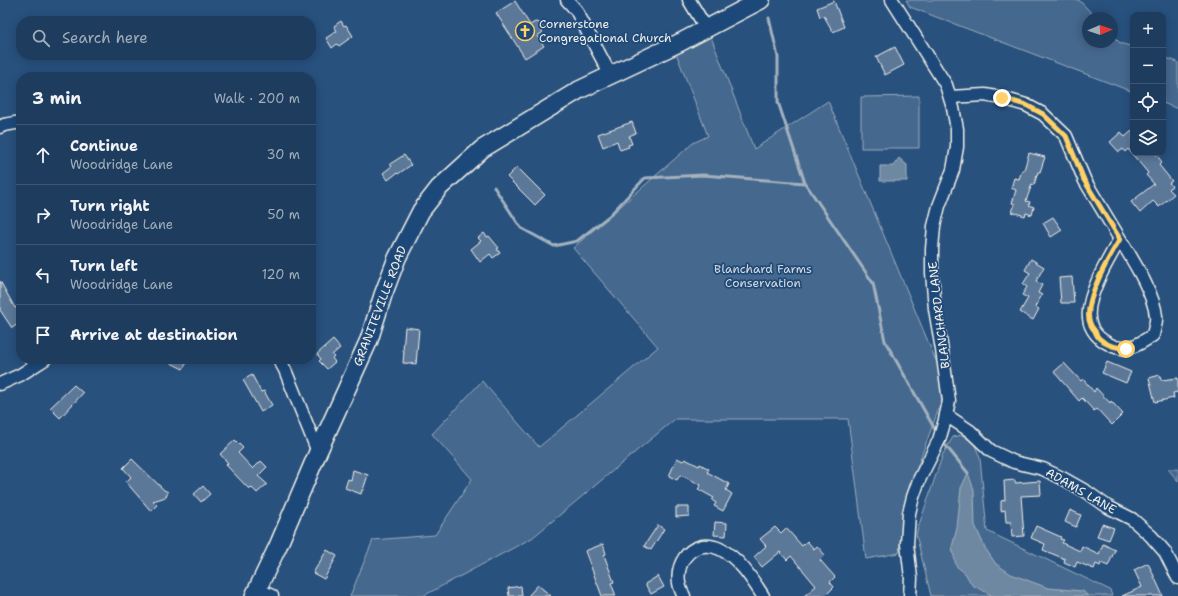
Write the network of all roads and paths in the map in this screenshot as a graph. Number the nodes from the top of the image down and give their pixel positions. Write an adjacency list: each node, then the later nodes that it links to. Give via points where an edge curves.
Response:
1 (567, 0): 6 (street, via 576,10)
2 (689, 0): 5 (street)
3 (761, 0): 5 (main road, GRANITEVILLE ROAD)
4 (892, 0): 7 (street, BLANCHARD LANE, via 946,85)
5 (706, 28): 6 (main road, GRANITEVILLE ROAD)
6 (610, 74): 15 (main road, GRANITEVILLE ROAD, via 482,149 439,188 423,208 397,258 369,340)
7 (950, 97): 10 (street, via 985,95 1002,98 1026,105 1043,114 1066,136 1084,180); 14 (street, BLANCHARD LANE, via 956,122 957,147 954,170 939,206 934,226 932,249 935,309 949,401)
8 (16, 123): 9 (street)
9 (0, 127)
10 (1120, 239): 10 (street, via 1098,281 1090,304 1089,318 1099,339 1111,346 1126,349 1140,344 1153,335 1157,317 1152,299)
11 (37, 364): 13 (street)
12 (281, 364): 15 (street)
13 (0, 384)
14 (946, 415): 16 (street, ADAMS LANE, via 970,431 991,450 1014,462 1043,469 1064,478 1132,520 1165,552); 20 (street, BLANCHARD LANE, via 939,440 917,485 909,513 907,544 911,578)
15 (318, 452): 17 (main road, GRANITEVILLE ROAD, via 279,543)
16 (1178, 578)
17 (261, 594)
18 (684, 596): 19 (street, via 678,577 682,561 691,551 709,547 719,549 732,557)
19 (764, 596)
20 (910, 596)

